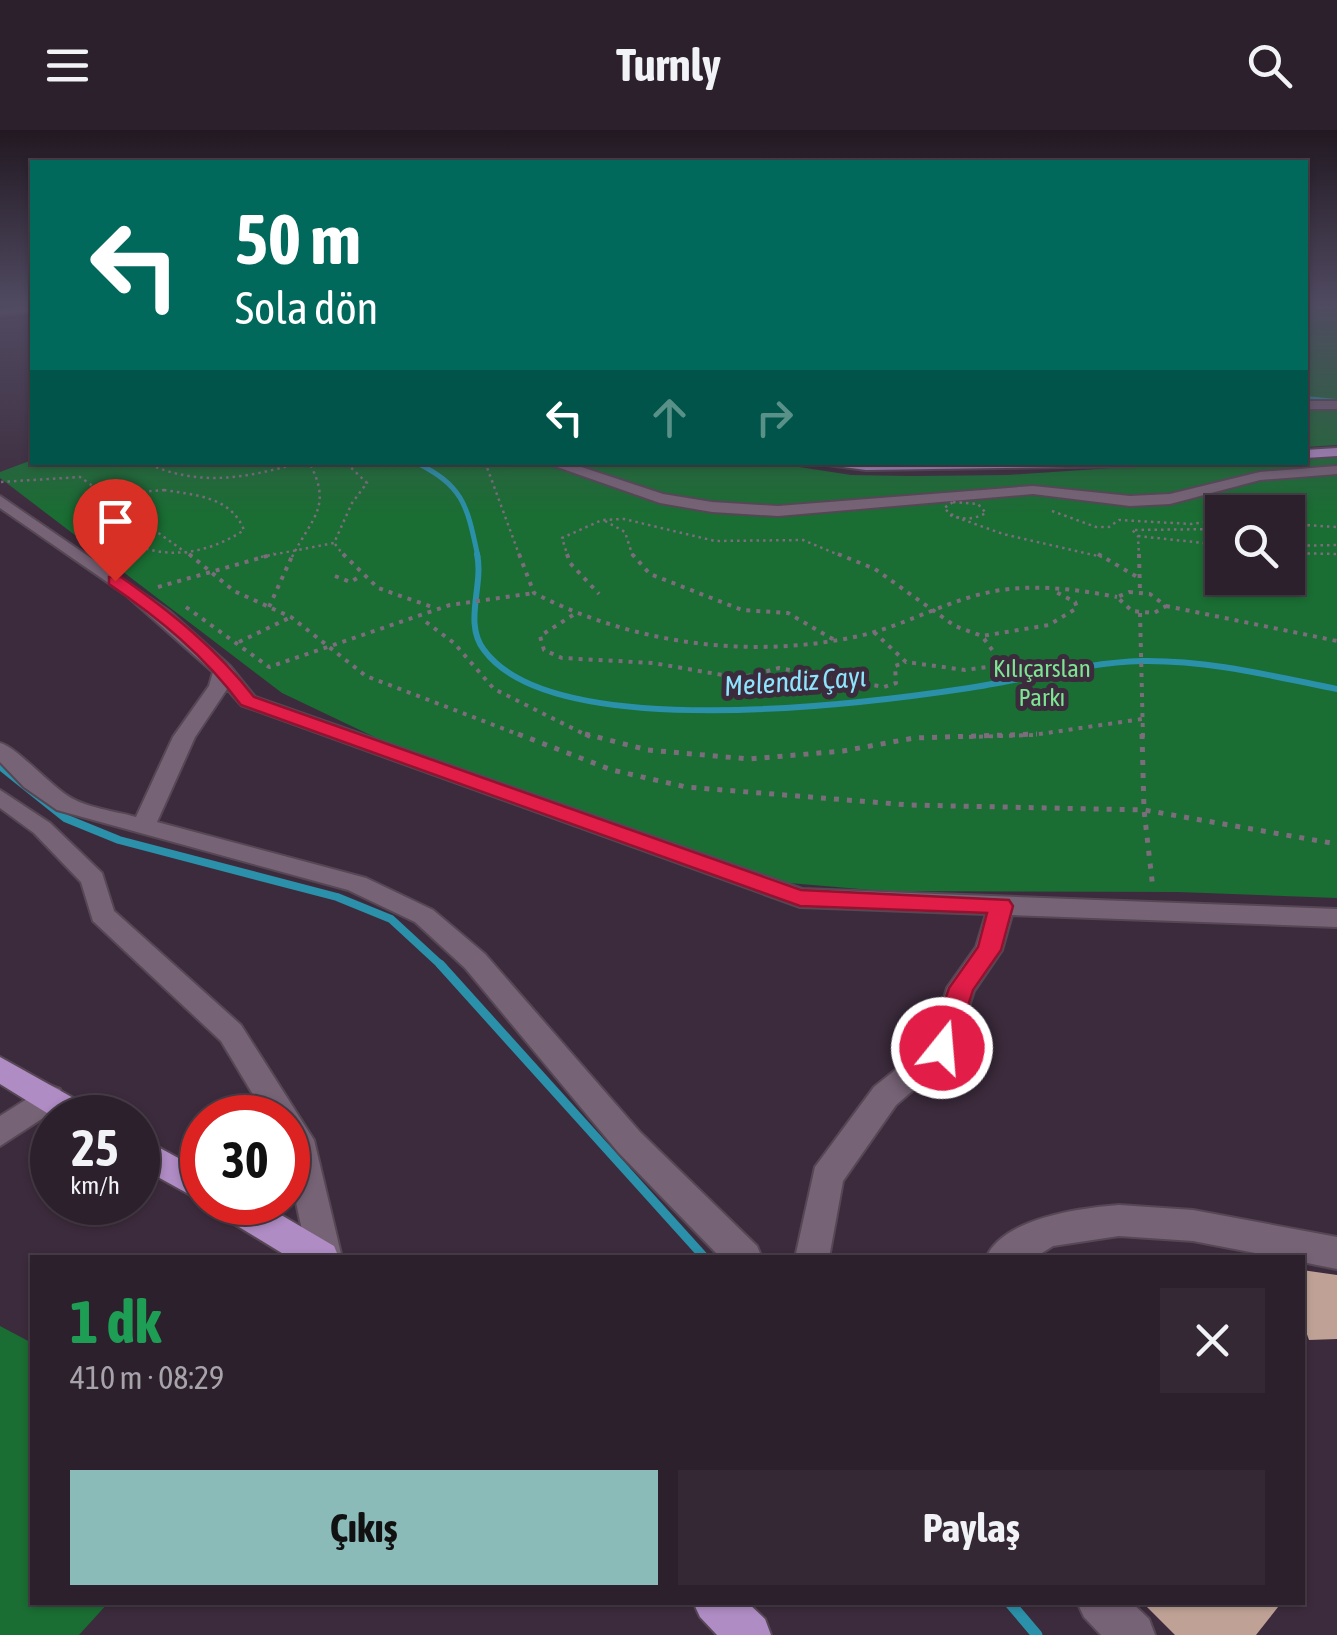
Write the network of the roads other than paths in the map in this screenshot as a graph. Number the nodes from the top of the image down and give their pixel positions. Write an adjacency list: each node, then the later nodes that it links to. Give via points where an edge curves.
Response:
1 (1308, 405): 2 (street)
2 (1337, 405)
3 (1337, 452): 4 (main road)
4 (1308, 454)
5 (560, 465): 8 (street, via 623,490 712,508 778,511 1033,490 1170,499 1260,476)
6 (852, 465): 7 (main road)
7 (933, 465)
8 (1337, 470)
9 (0, 501): 10 (street, via 173,621)
10 (223, 670): 13 (street); 14 (street, via 248,701 800,898)
11 (0, 748): 13 (street, via 64,805)
12 (0, 797): 18 (street, via 93,879 102,915 231,1033)
13 (143, 828): 26 (street, via 356,884 424,916 476,962 629,1142)
14 (1001, 906): 15 (street); 27 (street, via 989,950 961,988 942,1048 886,1096 827,1177)
15 (1337, 918)
16 (0, 1069): 17 (main road)
17 (43, 1095)
18 (270, 1095)
19 (30, 1111): 20 (street)
20 (0, 1133)
21 (310, 1194): 25 (street)
22 (267, 1225): 24 (main road)
23 (1337, 1253): 28 (street, via 1211,1229 1105,1219 1048,1232)
24 (319, 1255)
25 (323, 1255)
26 (742, 1255)
27 (813, 1255)
28 (1008, 1255)
29 (718, 1605): 31 (main road)
30 (1101, 1605): 32 (street)
31 (749, 1635)
32 (1132, 1635)

